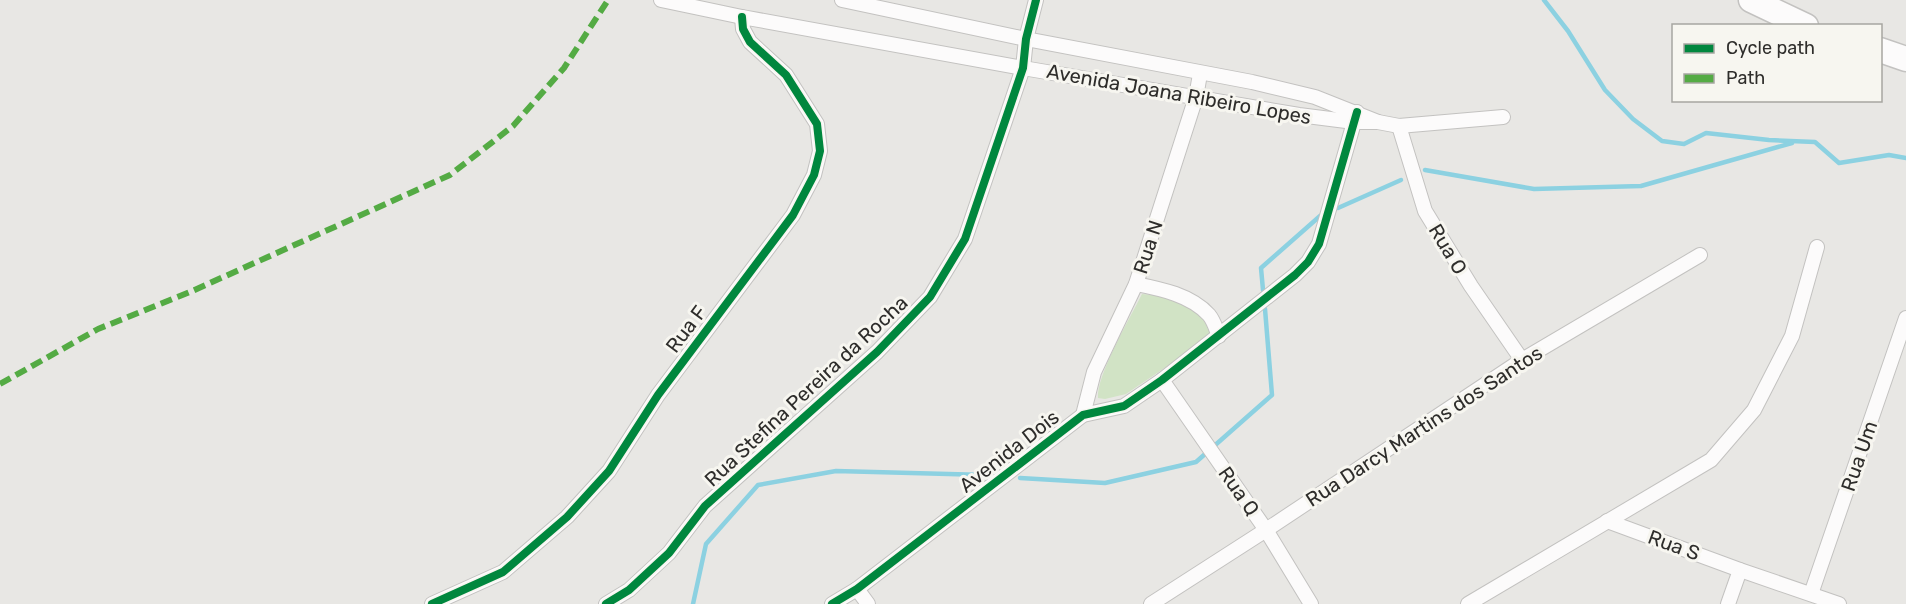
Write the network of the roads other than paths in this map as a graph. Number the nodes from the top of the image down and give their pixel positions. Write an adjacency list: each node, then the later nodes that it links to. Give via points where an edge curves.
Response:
1 (661, 0): 6 (street, Avenida Joana Ribeiro Lopes)
2 (842, 0): 5 (street, Avenida Joana Ribeiro Lopes)
3 (1036, 0): 8 (street, Rua Stefina Pereira da Rocha)
4 (1751, 0): 7 (highway)
5 (858, 2): 8 (street, Avenida Joana Ribeiro Lopes)
6 (742, 17): 11 (street, Avenida Joana Ribeiro Lopes); 30 (street, Rua F, via 750,42 786,75 817,124 820,151 814,176 793,215 658,395 609,471 567,517 503,572)
7 (1802, 24)
8 (1026, 39): 11 (street, Rua Stefina Pereira da Rocha); 12 (street, Avenida Joana Ribeiro Lopes)
9 (1882, 50): 10 (highway)
10 (1906, 59)
11 (1023, 68): 13 (street, Avenida Joana Ribeiro Lopes); 31 (street, Rua Stefina Pereira da Rocha, via 965,239 930,297 877,352 705,506 669,553 629,590)
12 (1200, 74): 13 (street, Rua N); 14 (street, Avenida Joana Ribeiro Lopes, via 1315,97)
13 (1196, 97): 14 (street, Avenida Joana Ribeiro Lopes, via 1299,115); 19 (street, Rua N)
14 (1355, 117): 16 (street, Avenida Joana Ribeiro Lopes); 21 (street, Avenida Dois, via 1319,244 1308,262)
15 (1503, 117): 16 (street, Avenida Joana Ribeiro Lopes)
16 (1399, 126): 22 (street, Rua O, via 1425,211)
17 (1817, 247): 25 (street, via 1792,336 1754,410 1711,460)
18 (1700, 255): 22 (street, Rua Darcy Martins dos Santos)
19 (1136, 284): 21 (street, via 1166,290 1199,306 1210,317); 24 (street, Rua N, via 1094,372)
20 (1906, 318): 29 (street, Rua Um)
21 (1219, 336): 23 (street, Avenida Dois)
22 (1522, 360): 26 (street, Rua Darcy Martins dos Santos)
23 (1162, 380): 24 (street, Avenida Dois, via 1124,406); 26 (street, Rua Q)
24 (1083, 415): 28 (street, Avenida Dois)
25 (1607, 521): 27 (street, Rua S); 36 (street)
26 (1266, 530): 34 (street, Rua Darcy Martins dos Santos); 35 (street, Rua Q)
27 (1740, 570): 29 (street, Rua S); 37 (street)
28 (857, 589): 32 (street, Avenida Dois); 33 (street)
29 (1811, 594): 38 (street, Rua S)
30 (432, 604)
31 (606, 604)
32 (832, 604)
33 (868, 604)
34 (1151, 604)
35 (1311, 604)
36 (1468, 604)
37 (1728, 604)
38 (1839, 604)

